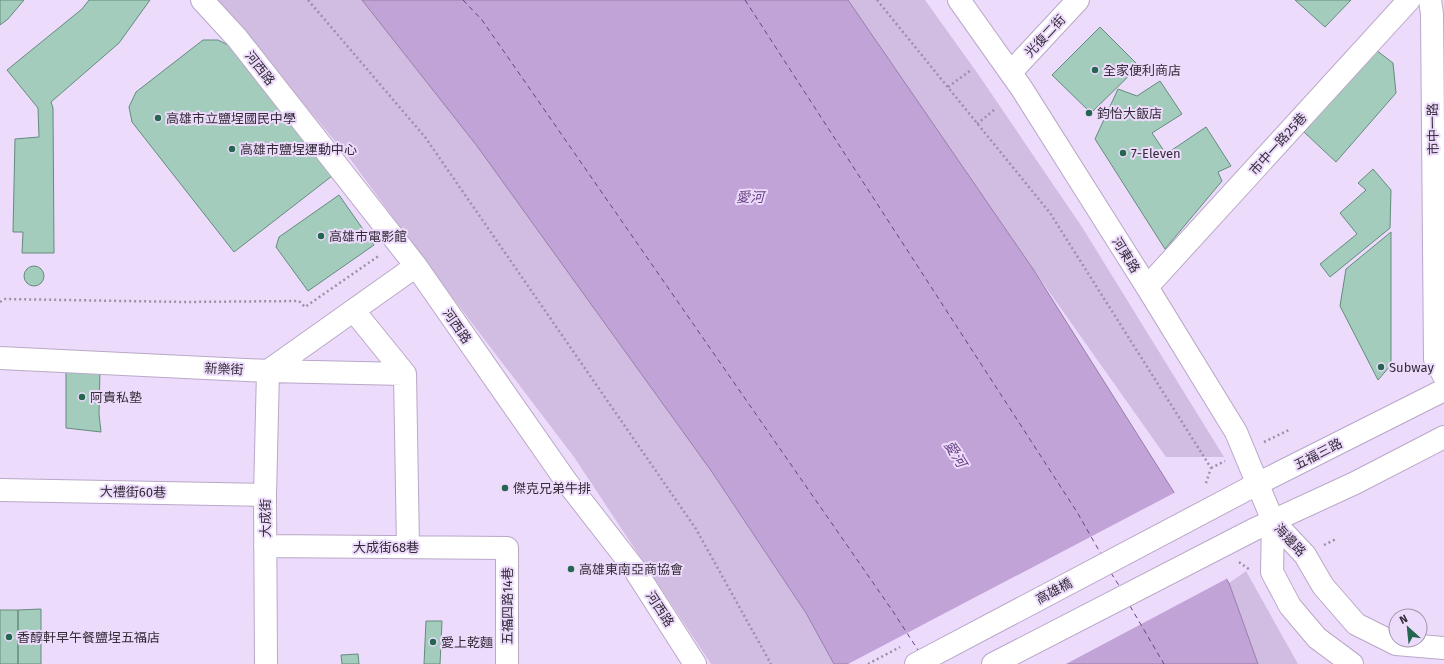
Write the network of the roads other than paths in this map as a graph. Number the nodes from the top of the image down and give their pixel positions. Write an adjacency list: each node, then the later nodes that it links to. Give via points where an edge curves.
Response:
1 (202, 0): 7 (street, 河西路, via 236,38)
2 (959, 0): 6 (street, 河東路)
3 (1078, 0): 6 (street, 光復二街)
4 (1409, 0): 8 (street, 市中一路25巷)
5 (1435, 13): 13 (street, 市中一路, via 1435,359)
6 (1011, 72): 8 (street, 河東路)
7 (416, 266): 9 (street); 27 (street, 河西路, via 566,481 633,567)
8 (1147, 287): 16 (street, 河東路, via 1236,432)
9 (354, 310): 11 (street); 12 (street)
10 (0, 358): 11 (street, 新樂街)
11 (268, 372): 12 (street, 新樂街); 18 (street, 大成街)
12 (405, 374): 22 (street)
13 (1444, 376)
14 (1444, 390): 16 (street, 五福三路)
15 (1444, 437): 20 (street, via 1355,483)
16 (1257, 484): 19 (street, 五福三路); 20 (street, 河東路)
17 (0, 490): 18 (street, 大禮街60巷)
18 (265, 495): 21 (street, 大成街)
19 (1192, 519): 28 (street, 高雄橋)
20 (1273, 521): 24 (street, 海邊路, via 1305,554 1323,586 1356,624 1396,644); 29 (street); 30 (street, 海邊路, via 1272,572 1290,606 1318,638)
21 (265, 546): 22 (street, 大成街68巷); 25 (street, 大成街)
22 (408, 547): 23 (street, 大成街68巷)
23 (507, 548): 26 (street, 五福四路14巷)
24 (1444, 648)
25 (266, 664)
26 (507, 664)
27 (695, 664)
28 (916, 664)
29 (993, 664)
30 (1352, 664)

